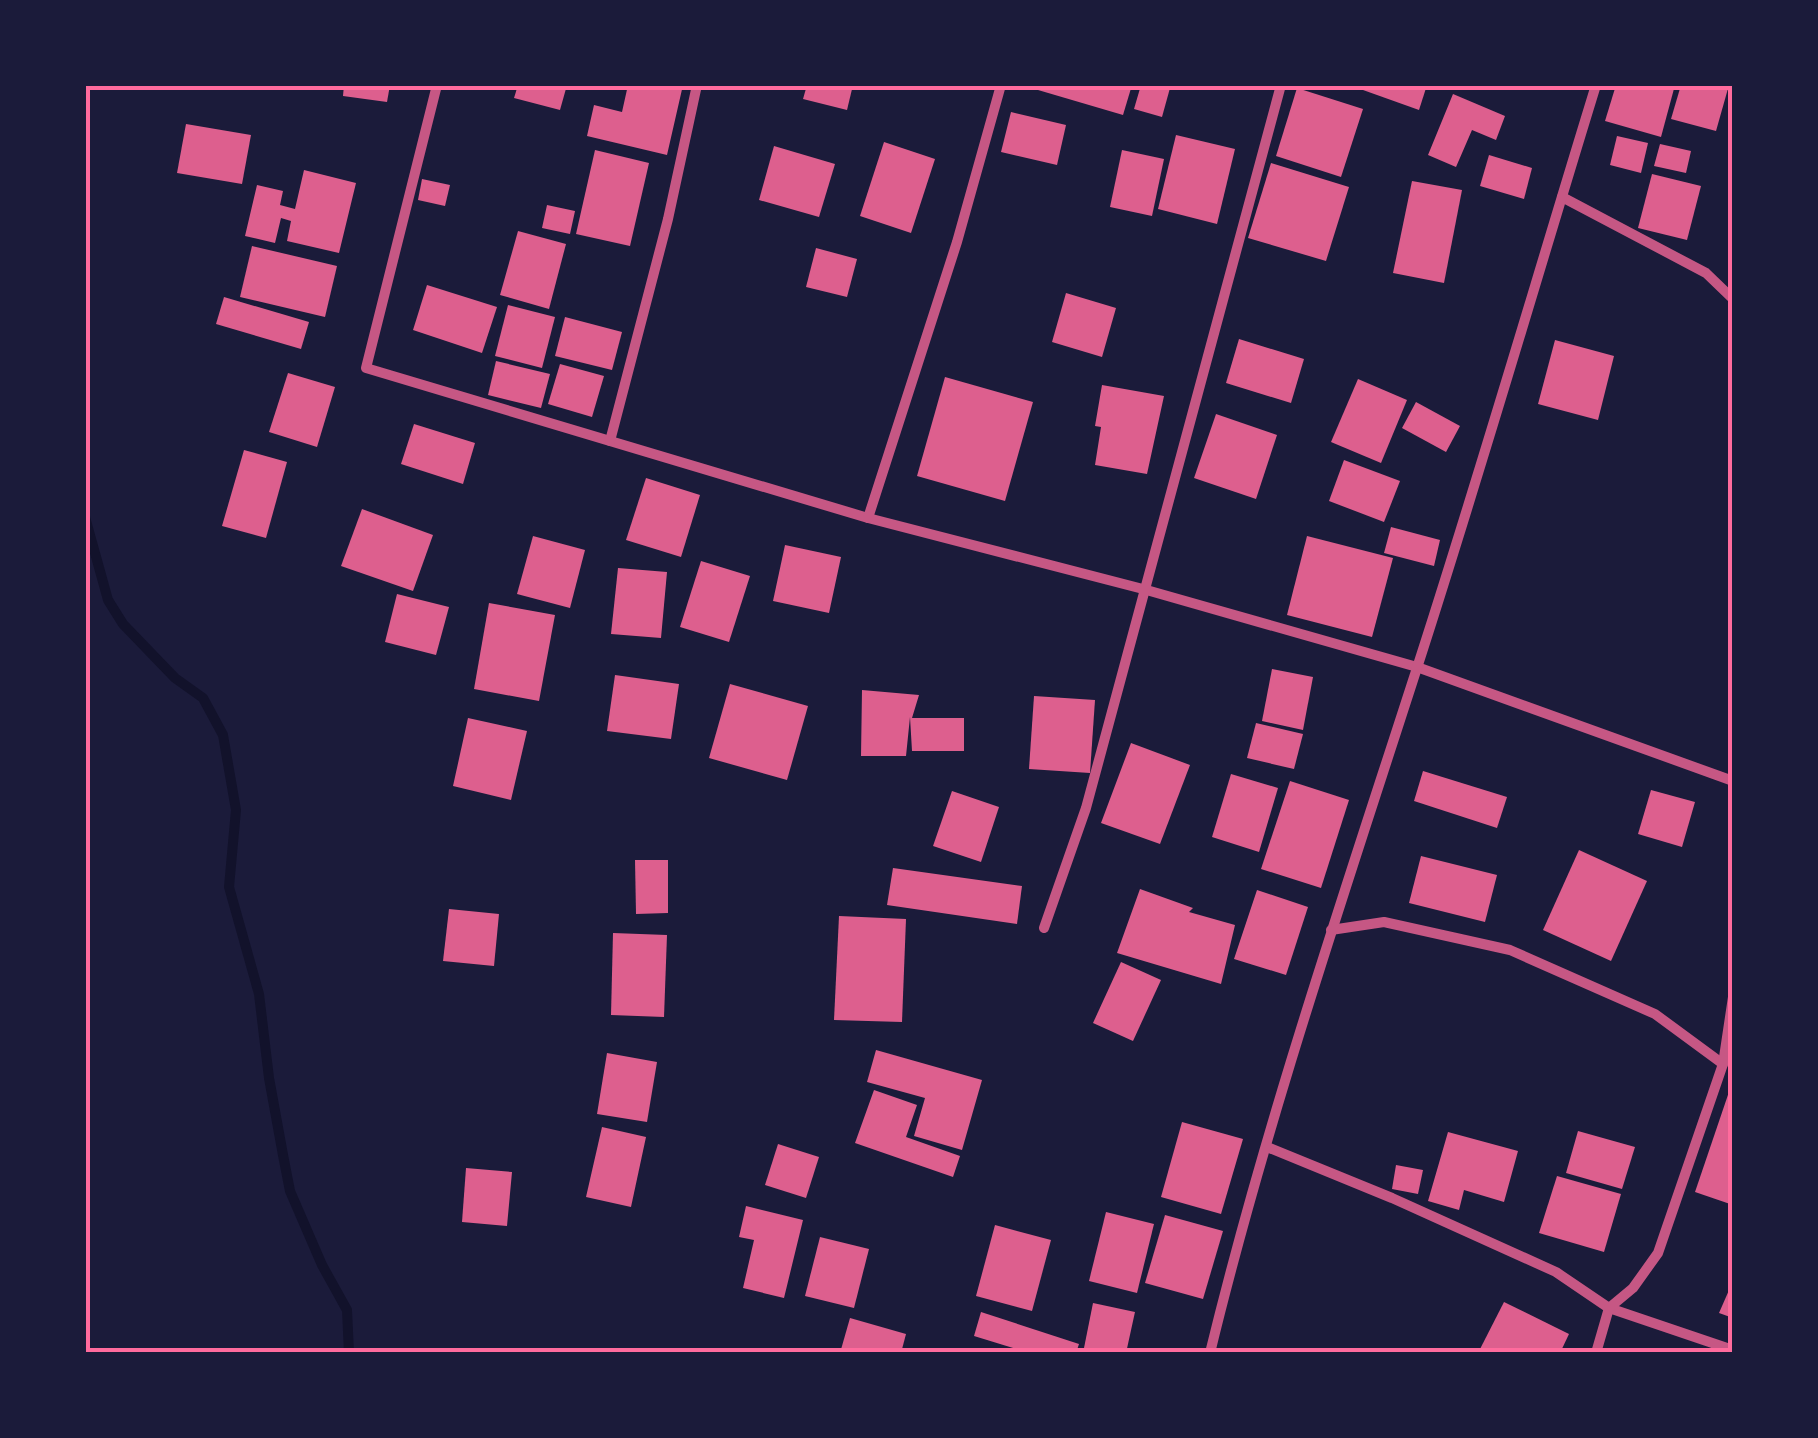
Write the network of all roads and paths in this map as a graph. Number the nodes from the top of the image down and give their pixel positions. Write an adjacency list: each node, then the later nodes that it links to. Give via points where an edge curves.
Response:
1 (438, 85): 8 (street, via 366,368)
2 (697, 85): 8 (street)
3 (1001, 85): 9 (street)
4 (1282, 85): 10 (street)
5 (1596, 85): 6 (street)
6 (1562, 197): 7 (street, via 1706,273); 11 (street)
7 (1733, 299)
8 (610, 441): 9 (street)
9 (868, 518): 10 (street)
10 (1143, 589): 11 (street); 13 (street, via 1086,808)
11 (1417, 667): 12 (street); 14 (street)
12 (1733, 781)
13 (1044, 928)
14 (1331, 930): 16 (street, via 1384,922 1510,950 1655,1014); 17 (street)
15 (1733, 997): 16 (street)
16 (1723, 1064): 18 (street, via 1658,1252 1633,1288)
17 (1268, 1147): 18 (street, via 1556,1272); 20 (street)
18 (1608, 1308): 19 (street); 21 (street)
19 (1733, 1350)
20 (1210, 1353)
21 (1596, 1353)

